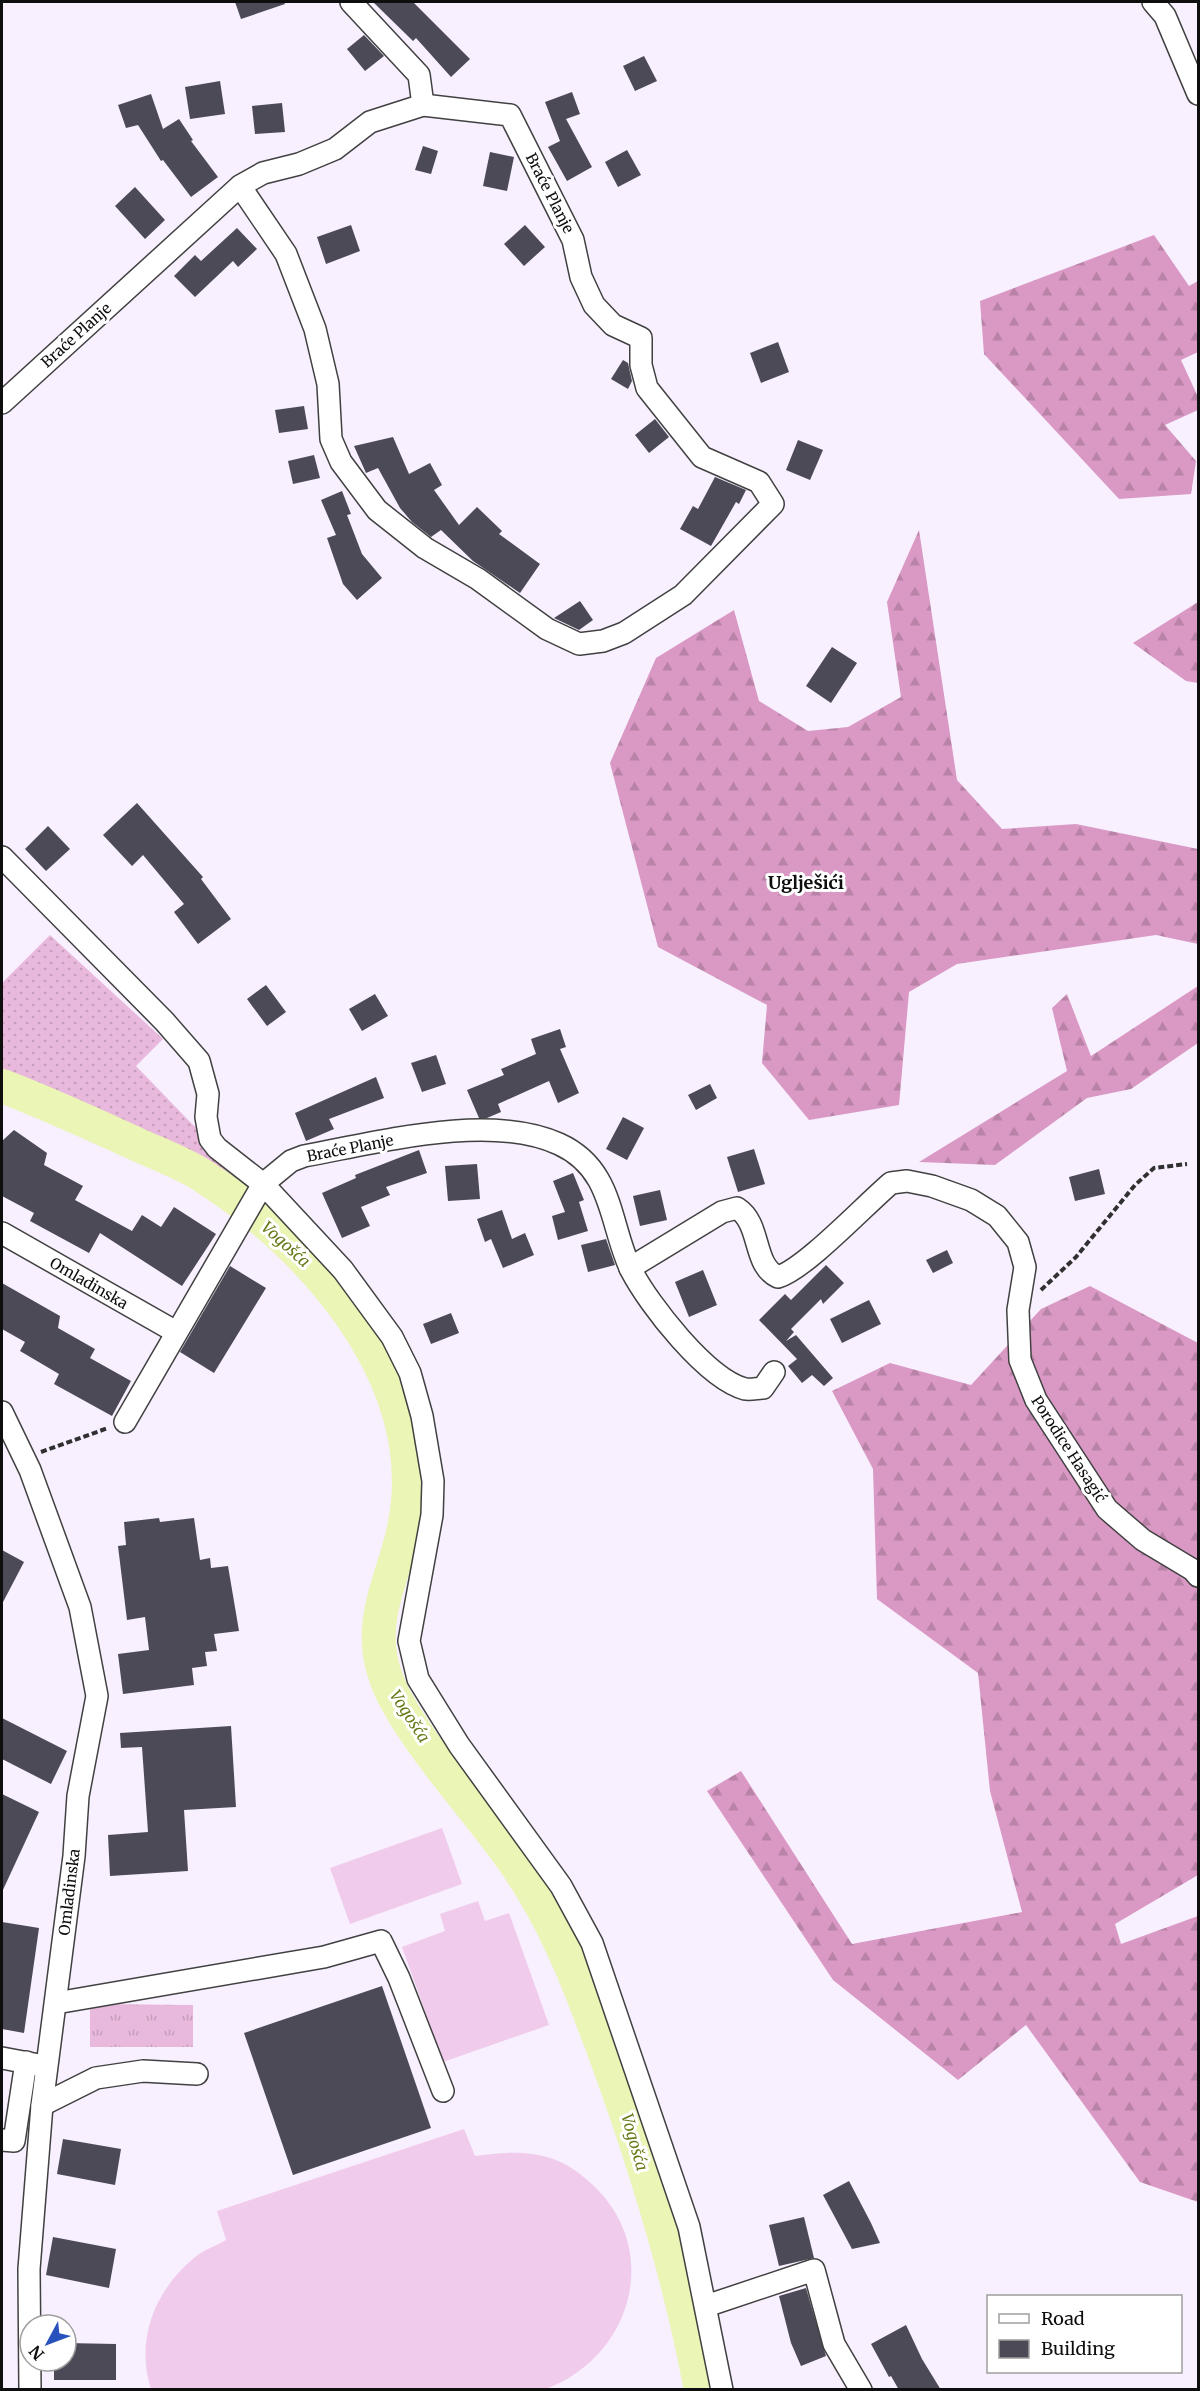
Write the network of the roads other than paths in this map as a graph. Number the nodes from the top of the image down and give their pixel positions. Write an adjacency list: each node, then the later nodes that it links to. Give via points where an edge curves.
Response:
1 (351, 2): 4 (street, via 420,75)
2 (1153, 2): 3 (street, via 1165,16)
3 (1198, 93)
4 (423, 105): 5 (street, Braće Planje, via 370,122 336,149 263,173); 5 (street, Braće Planje, via 510,115 573,240 581,277 594,305 613,325 641,338 641,365 647,388 702,457 759,482 773,504 683,595 624,633 579,644 547,629 478,579 424,548 377,510 341,462 331,439 328,384 315,329 286,254)
5 (240, 186): 6 (street, Braće Planje)
6 (2, 403)
7 (2, 857): 8 (street, via 199,1061 208,1094 206,1117 210,1139)
8 (260, 1191): 10 (street, Braće Planje, via 291,1161 304,1156 441,1131 513,1133 541,1138 561,1145 591,1168 605,1190); 11 (street); 24 (street, via 343,1270 392,1337 410,1373 433,1481 432,1515 409,1641 418,1679 459,1745 561,1886 592,1943 689,2227)
9 (2, 1233): 11 (street, Omladinska)
10 (630, 1268): 12 (street, via 664,1320 720,1377 747,1389 763,1388); 15 (street, Porodice Hasagić, via 722,1212 737,1208 747,1214 765,1267 778,1277 788,1274 891,1183 907,1181 932,1186 971,1200 997,1216 1018,1242 1025,1267 1018,1310 1020,1360 1036,1400 1107,1509 1143,1540)
11 (176, 1332): 14 (street)
12 (774, 1372)
13 (2, 1412): 16 (street, Omladinska, via 80,1607 97,1696 78,1796)
14 (125, 1422)
15 (1198, 1576)
16 (56, 2003): 19 (street, Omladinska); 21 (street, via 324,1957 381,1941)
17 (2, 2058): 18 (street)
18 (26, 2062): 19 (street); 23 (street, via 14,2141)
19 (48, 2068): 22 (street, Omladinska)
20 (197, 2074): 22 (street, via 143,2071 96,2078)
21 (443, 2091)
22 (42, 2105): 25 (street, Omladinska, via 29,2270)
23 (2, 2140)
24 (706, 2306): 26 (street); 27 (street, via 814,2270 834,2344)
25 (30, 2390)
26 (722, 2390)
27 (861, 2390)

